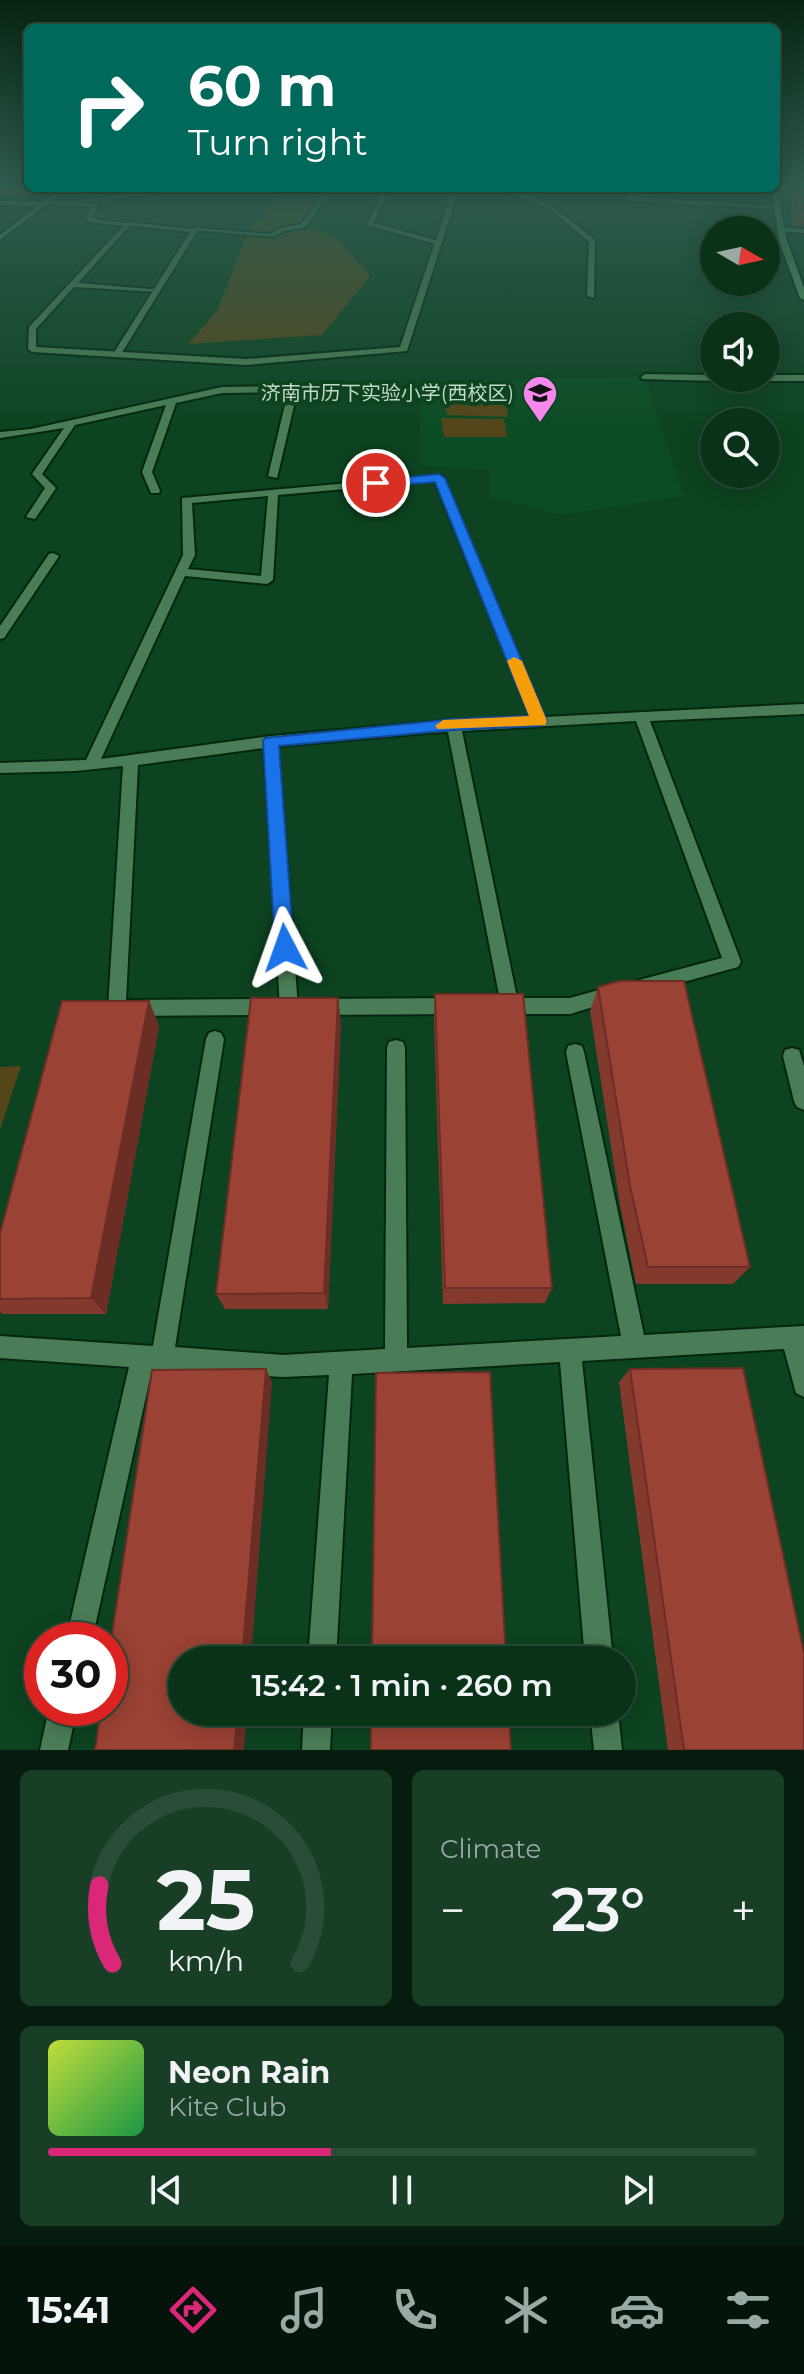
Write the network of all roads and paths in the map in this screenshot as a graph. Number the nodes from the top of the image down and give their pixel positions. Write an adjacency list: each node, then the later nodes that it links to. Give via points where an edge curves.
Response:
1 (88, 268): 6 (street)
2 (171, 268): 7 (street)
3 (431, 268): 10 (street, via 404,349 246,362)
4 (592, 268): 8 (street)
5 (801, 281): 9 (street)
6 (72, 285): 7 (street); 10 (street, via 32,329 32,349)
7 (157, 290): 10 (street)
8 (591, 296)
9 (804, 298)
10 (117, 354)
11 (645, 377): 12 (street)
12 (700, 378)
13 (780, 378): 14 (street)
14 (804, 378)
15 (172, 401): 16 (street); 18 (street, via 222,390 293,389); 19 (street, via 147,472)
16 (72, 423): 17 (street); 21 (street, via 37,474 51,488)
17 (0, 435)
18 (273, 476)
19 (155, 491)
20 (273, 495): 23 (street, via 267,580)
21 (31, 517)
22 (53, 556): 24 (street)
23 (181, 572): 27 (street, via 189,555 186,500 439,478); 31 (street)
24 (0, 635)
25 (804, 709): 26 (street)
26 (641, 716): 27 (street); 33 (street, via 732,962 570,1006)
27 (539, 721): 28 (street)
28 (454, 725): 29 (street); 33 (street)
29 (271, 741): 30 (street); 34 (street)
30 (131, 759): 31 (street); 34 (street, via 117,1008)
31 (91, 764): 32 (street)
32 (0, 768)
33 (495, 1006): 34 (street)
34 (289, 1007)
35 (215, 1039): 44 (street)
36 (396, 1048): 45 (street)
37 (575, 1052): 42 (street)
38 (792, 1056): 39 (street)
39 (804, 1101)
40 (798, 1337): 42 (street); 47 (street)
41 (0, 1347): 44 (street)
42 (635, 1347): 43 (street)
43 (570, 1350): 45 (street); 50 (street)
44 (152, 1358): 46 (street, via 283,1366); 48 (street)
45 (396, 1360): 46 (street)
46 (341, 1363): 49 (street)
47 (804, 1385)
48 (84, 1622)
49 (323, 1646)
50 (598, 1646)
51 (59, 1726): 54 (street)
52 (317, 1726): 55 (street)
53 (605, 1726): 56 (street)
54 (54, 1750)
55 (316, 1750)
56 (608, 1750)

